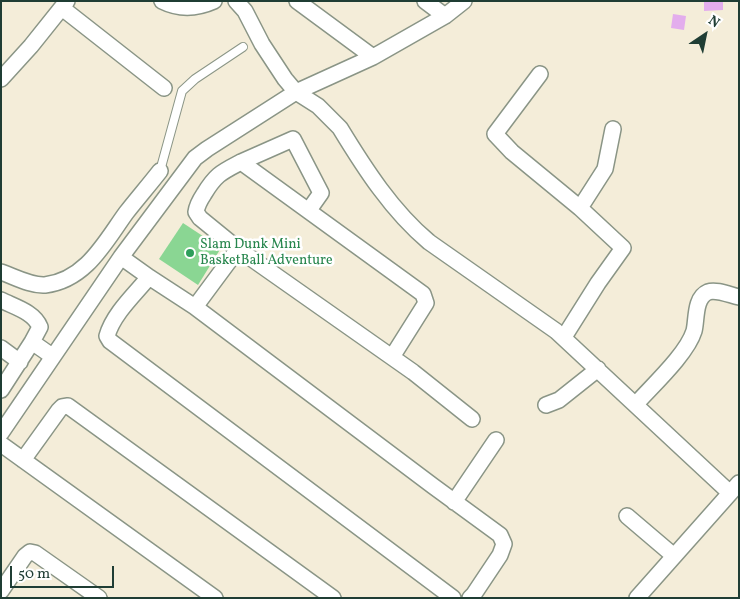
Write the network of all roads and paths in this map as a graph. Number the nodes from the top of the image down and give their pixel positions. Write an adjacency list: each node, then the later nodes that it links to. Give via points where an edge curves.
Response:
1 (163, 1): 2 (street, via 184,8)
2 (214, 1)
3 (236, 1): 14 (street)
4 (297, 1): 10 (street)
5 (425, 1): 8 (street)
6 (464, 1): 8 (street)
7 (65, 4): 12 (street); 13 (street)
8 (446, 16): 10 (street)
9 (243, 47): 17 (lane, via 182,91)
10 (373, 57): 14 (street)
11 (540, 74): 18 (street, via 496,134 512,152)
12 (1, 79)
13 (164, 88)
14 (296, 92): 21 (street, via 195,158); 27 (street, via 330,116 394,209 411,228)
15 (613, 129): 18 (street, via 605,169)
16 (241, 162): 19 (street); 19 (street, via 292,139 321,193); 20 (street, via 213,179 196,212)
17 (160, 171): 22 (street, via 96,257 79,271 46,285 35,285)
18 (580, 208): 27 (street, via 623,248)
19 (309, 210): 31 (street, via 423,294 426,303)
20 (238, 249): 26 (street); 31 (street)
21 (121, 257): 23 (street); 30 (street)
22 (1, 272)
23 (148, 277): 26 (street); 50 (street, via 108,330 110,341)
24 (739, 297): 35 (street, via 713,291 704,295 688,344)
25 (1, 300): 28 (street, via 37,320 40,327)
26 (195, 307): 43 (street)
27 (564, 338): 33 (street)
28 (32, 342): 30 (street); 32 (street)
29 (1, 348): 32 (street)
30 (52, 356): 38 (street)
31 (392, 357): 37 (street)
32 (20, 362): 34 (street)
33 (598, 369): 35 (street); 36 (street, via 559,400)
34 (1, 390)
35 (636, 404): 42 (street)
36 (546, 405)
37 (472, 419)
38 (1, 433)
39 (496, 440): 43 (street)
40 (1, 444): 41 (street)
41 (23, 460): 47 (street, via 59,410 68,406); 49 (street)
42 (734, 488): 45 (street)
43 (454, 502): 51 (street, via 500,535 504,544 500,556)
44 (627, 516): 45 (street)
45 (674, 556): 52 (street)
46 (1, 591): 48 (street, via 30,552)
47 (322, 595)
48 (99, 598)
49 (215, 598)
50 (453, 598)
51 (470, 598)
52 (637, 598)

